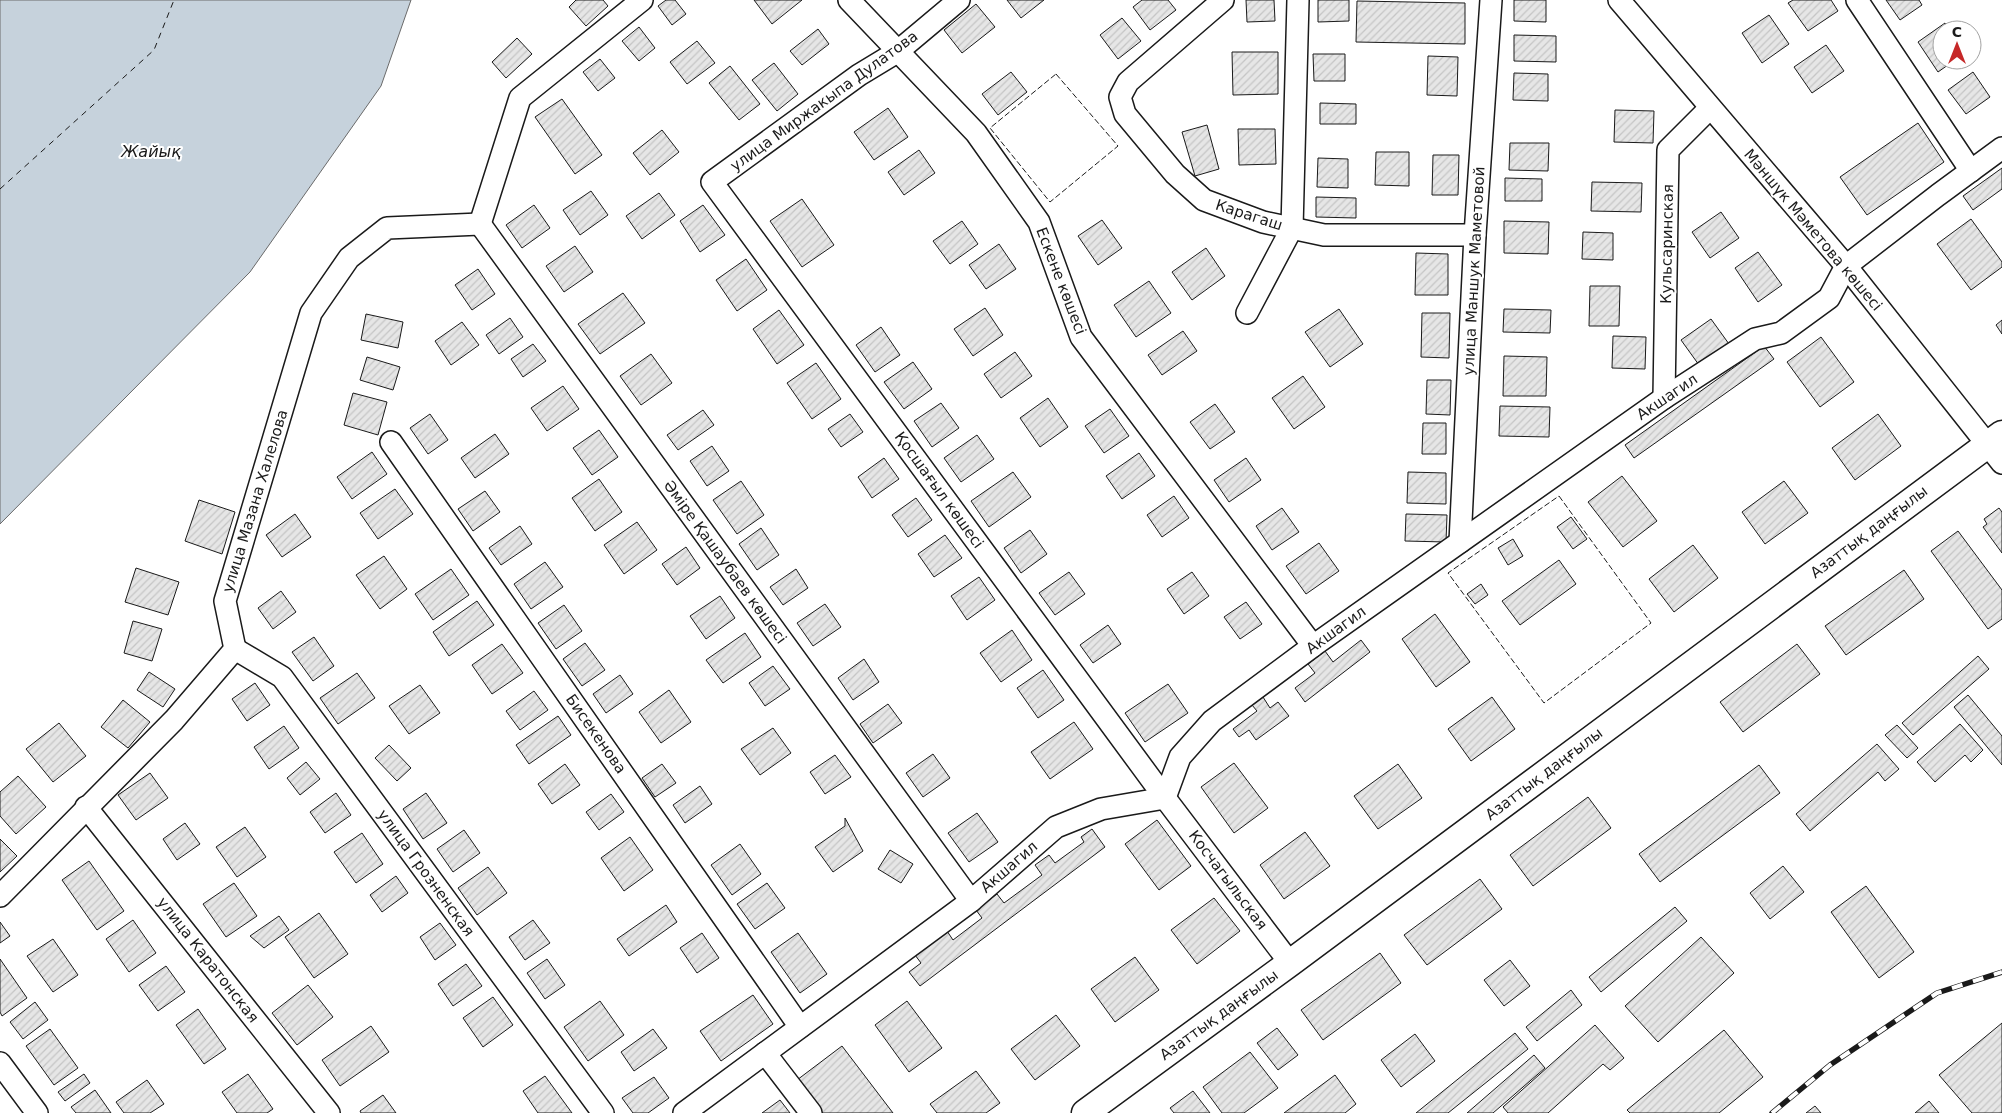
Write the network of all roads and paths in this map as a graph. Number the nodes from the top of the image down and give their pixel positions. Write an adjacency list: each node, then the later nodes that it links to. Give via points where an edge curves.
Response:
1 (642, 0): 14 (street, via 520,98)
2 (849, 0): 9 (street, Ескене көшесі)
3 (959, 0): 9 (street, улица Миржакыпа Дулатова)
4 (1223, 0): 15 (street, Карагаш, via 1128,82 1120,97 1125,114 1175,174 1204,200 1263,222)
5 (1298, 0): 15 (street)
6 (1491, 0): 16 (street, улица Маншук Маметовой)
7 (1619, 0): 10 (street, Мәншүк Мәметова көшесі)
8 (1857, 0): 12 (street)
9 (897, 52): 13 (street, улица Миржакыпа Дулатова, via 859,75); 23 (street, Ескене көшесі, via 976,133 1039,222 1081,337)
10 (1710, 108): 17 (street, Мәншүк Мәметова көшесі); 19 (street, Кульсаринская, via 1668,150)
11 (2002, 148): 12 (street, Акшагил)
12 (1971, 171): 17 (street, Акшагил)
13 (712, 182): 25 (street, Қосшағыл көшесі)
14 (480, 224): 24 (street, улица Мазана Халелова, via 387,228 349,258 311,313 226,601); 28 (street, Әміре Қашаубаев көшесі)
15 (1292, 228): 16 (street, Карагаш, via 1324,234); 18 (street)
16 (1475, 235): 22 (street, улица Маншук Маметовой)
17 (1846, 266): 19 (street, Акшагил, via 1829,298 1781,333 1755,339); 21 (street, Мәншүк Мәметова көшесі)
18 (1247, 313)
19 (1664, 398): 22 (street, Акшагил)
20 (392, 442): 30 (street, Бисекенова)
21 (1997, 447): 29 (main road, Азаттық даңғылы)
22 (1460, 542): 23 (street, Акшагил)
23 (1313, 646): 25 (street, Акшагил, via 1212,721 1180,757)
24 (235, 649): 26 (street, via 174,720); 35 (street, улица Грозненская, via 282,677)
25 (1165, 798): 28 (street, Акшагил, via 1102,809 1056,827); 29 (street, Косчагыльская)
26 (86, 807): 27 (street); 34 (street, улица Каратонская)
27 (0, 896)
28 (971, 901): 30 (street, Акшагил)
29 (1290, 963): 38 (main road, Азаттық даңғылы)
30 (800, 1026): 31 (street, Акшагил)
31 (765, 1053): 36 (street, Акшагил); 37 (street)
32 (0, 1063): 33 (street)
33 (37, 1113)
34 (329, 1113)
35 (603, 1113)
36 (684, 1113)
37 (811, 1113)
38 (1085, 1113)

